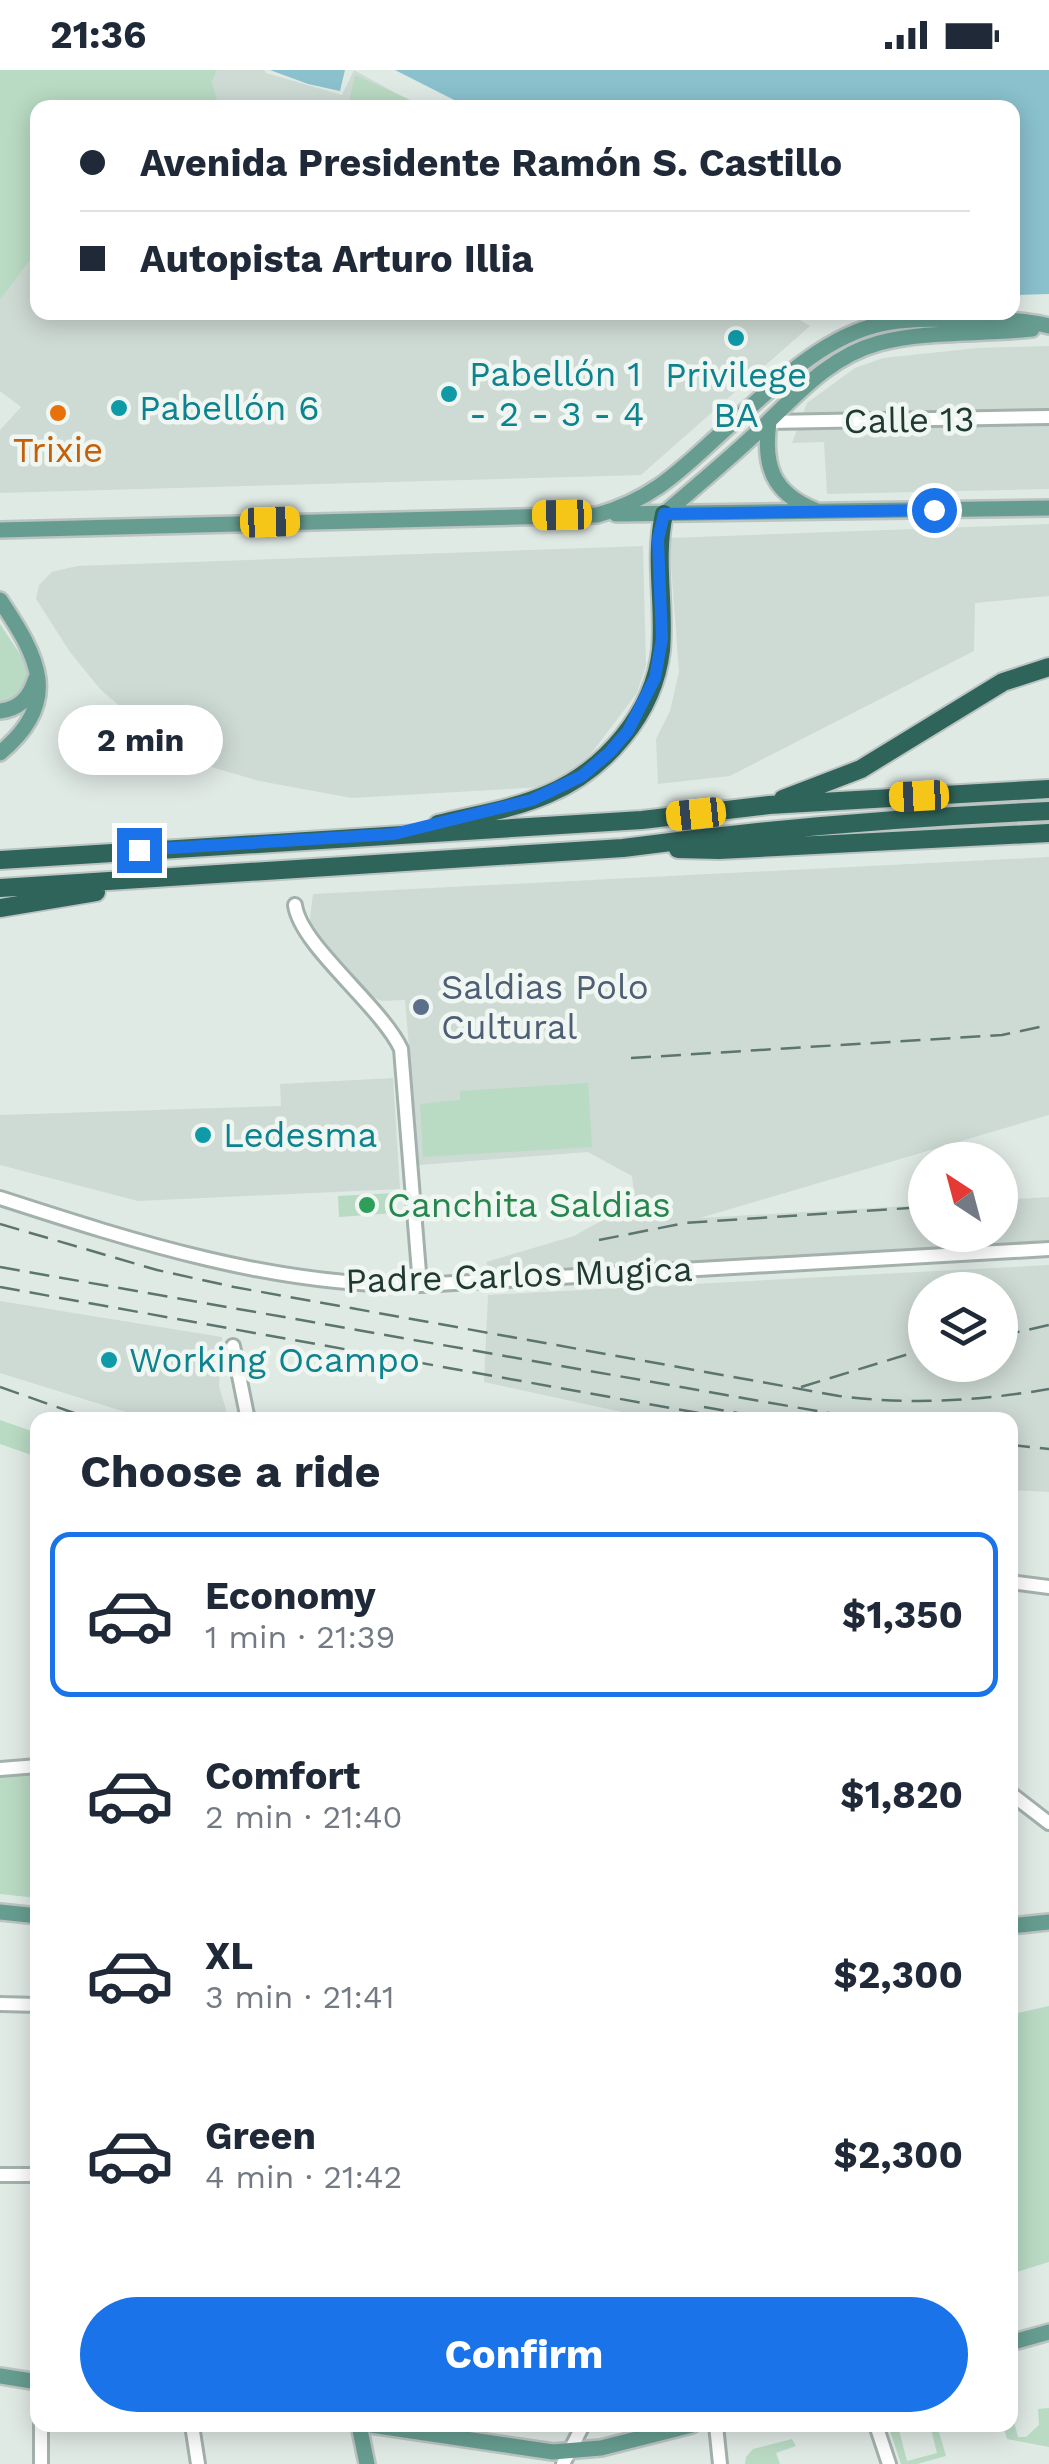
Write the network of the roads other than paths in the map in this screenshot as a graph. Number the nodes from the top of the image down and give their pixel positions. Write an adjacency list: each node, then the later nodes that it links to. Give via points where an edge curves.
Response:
1 (1049, 327): 3 (main road, via 910,337 862,349 816,376); 6 (main road, via 1023,320 924,320 860,330 818,352 662,486)
2 (1049, 417): 3 (street, Calle 13)
3 (769, 422): 5 (main road, via 770,470 789,496); 7 (main road)
4 (1049, 508): 5 (main road)
5 (818, 512): 7 (main road)
6 (596, 514): 7 (main road); 8 (main road)
7 (664, 514): 18 (highway, via 658,667 646,701 618,742 582,776 548,794)
8 (0, 530)
9 (0, 600): 10 (main road)
10 (35, 662): 12 (main road, via 28,696); 13 (main road, via 36,707)
11 (1049, 667): 15 (highway, via 1004,682 861,769)
12 (0, 711)
13 (0, 753)
14 (1049, 789): 15 (highway)
15 (769, 805): 18 (highway, via 642,820)
16 (1049, 811): 19 (highway, via 894,819)
17 (1049, 833): 19 (highway, via 719,850)
18 (394, 834): 20 (highway)
19 (623, 848): 21 (highway)
20 (0, 860)
21 (196, 875): 22 (highway); 24 (highway)
22 (0, 888)
23 (296, 906): 27 (street, via 302,927 401,1049)
24 (0, 908)
25 (0, 1198): 27 (street, Padre Carlos Mugica, via 223,1263 344,1284)
26 (1049, 1248): 27 (street, Padre Carlos Mugica)
27 (420, 1285)
28 (233, 1346): 29 (street)
29 (246, 1412)
30 (1018, 1583): 31 (street)
31 (1049, 1587)
32 (30, 1766): 33 (street)
33 (0, 1768)
34 (1018, 1800): 35 (street)
35 (1049, 1823)
36 (0, 1912): 37 (main road)
37 (30, 1915)
38 (1049, 1922): 39 (main road)
39 (1018, 1925)
40 (0, 2004): 41 (street)
41 (30, 2005)
42 (0, 2175): 43 (street)
43 (30, 2175)
44 (1049, 2332): 45 (main road)
45 (1018, 2341)
46 (0, 2376): 47 (main road)
47 (30, 2381)
48 (41, 2432): 57 (street)
49 (193, 2432): 58 (street)
50 (360, 2432): 59 (main road)
51 (417, 2432): 56 (main road)
52 (579, 2432): 56 (street)
53 (638, 2432): 56 (main road)
54 (717, 2432): 60 (street)
55 (878, 2432): 61 (street)
56 (566, 2458)
57 (41, 2464)
58 (198, 2464)
59 (367, 2464)
60 (720, 2464)
61 (889, 2464)

